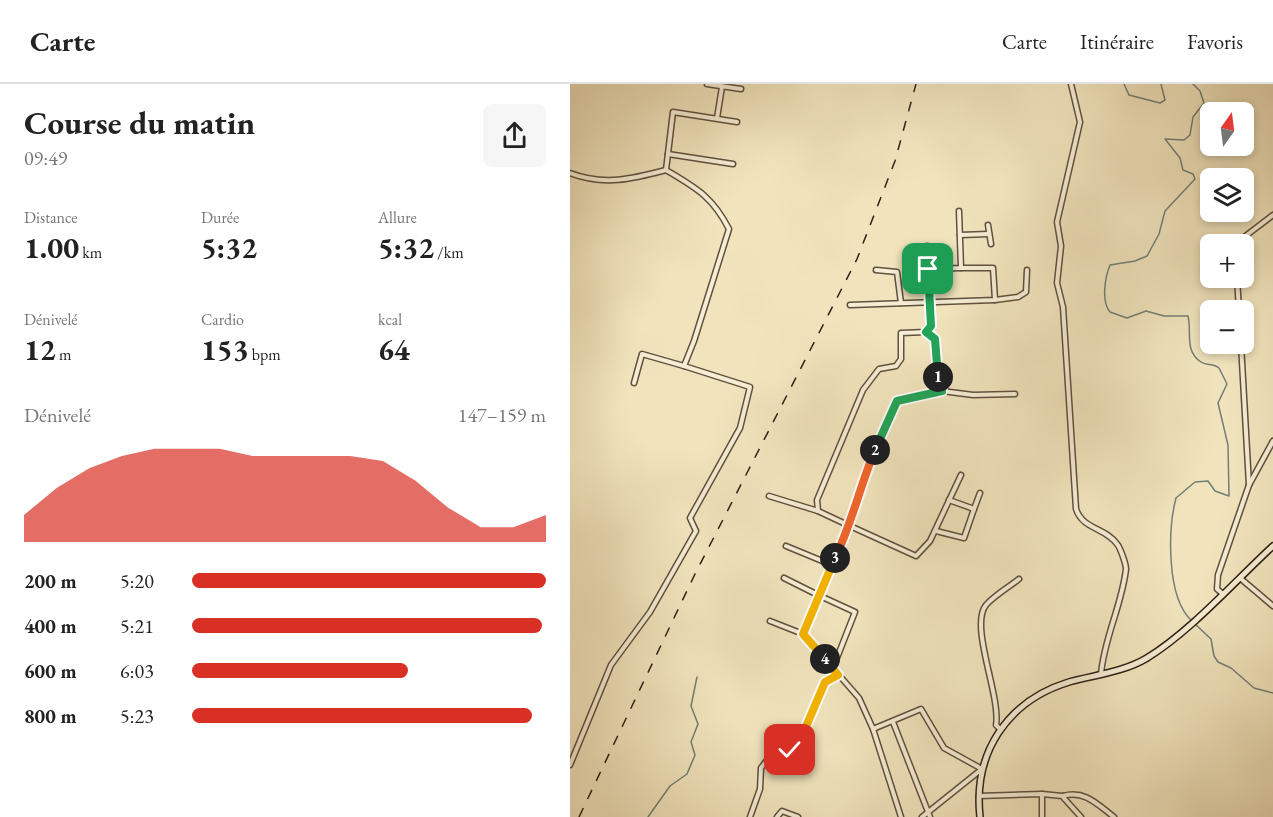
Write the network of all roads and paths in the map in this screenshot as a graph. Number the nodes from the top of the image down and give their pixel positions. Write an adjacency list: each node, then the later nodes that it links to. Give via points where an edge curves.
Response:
1 (707, 84): 3 (street)
2 (1071, 84): 55 (street, via 1080,122 1058,214 1061,246 1057,275 1063,307 1076,509 1085,524 1119,545 1126,567 1104,644)
3 (722, 86): 4 (street); 5 (street)
4 (741, 89)
5 (717, 118): 6 (street); 7 (street, via 673,112)
6 (737, 122)
7 (668, 154): 8 (street); 9 (street)
8 (734, 164)
9 (666, 170): 10 (street, via 624,181 588,180); 29 (street, via 698,189 718,207 729,229)
10 (570, 173)
11 (960, 211): 16 (street)
12 (1273, 215): 15 (street)
13 (988, 225): 14 (street)
14 (989, 234): 16 (street); 17 (street)
15 (1248, 234)
16 (960, 235): 19 (street)
17 (991, 244)
18 (927, 246): 20 (street)
19 (961, 268): 20 (street); 23 (street, via 993,268)
20 (928, 269): 24 (street)
21 (876, 270): 25 (street, via 897,272)
22 (1027, 270): 23 (street, via 1026,292)
23 (995, 300): 24 (street)
24 (930, 302): 25 (street); 27 (street, via 931,326)
25 (901, 303): 26 (street)
26 (850, 305)
27 (926, 332): 31 (street, via 935,339); 40 (street, via 901,333 901,359 896,366 879,369 863,390 817,500)
28 (1242, 354): 35 (street)
29 (684, 366): 30 (street, via 642,354); 60 (street, via 750,387 740,428 690,518 696,531 650,612 611,665)
30 (634, 383)
31 (942, 391): 32 (street); 41 (street, via 897,401 864,477)
32 (1015, 394)
33 (1273, 441): 35 (street)
34 (961, 475): 38 (street)
35 (1249, 485): 49 (street, via 1218,575 1217,589)
36 (980, 493): 39 (street)
37 (769, 496): 40 (street)
38 (949, 500): 39 (street); 42 (street)
39 (974, 509): 42 (street, via 964,538)
40 (818, 511): 41 (street)
41 (850, 526): 42 (street, via 916,556); 45 (street)
42 (936, 531)
43 (786, 546): 45 (street)
44 (1273, 546): 47 (street)
45 (832, 565): 50 (street)
46 (784, 578): 50 (street)
47 (1240, 578): 49 (street); 51 (street)
48 (1019, 579): 59 (street, via 986,605 981,614 998,714 996,725)
49 (1223, 594): 55 (street, via 1149,657)
50 (818, 595): 53 (street); 54 (street, via 855,612)
51 (1273, 606)
52 (770, 621): 53 (street)
53 (803, 634): 54 (street)
54 (832, 668): 56 (street)
55 (1101, 674): 59 (street, via 1036,696 1016,710)
56 (838, 675): 58 (street, via 859,698); 66 (street, via 825,682 799,743 790,750 777,747 761,768 760,789)
57 (893, 722): 58 (street); 61 (street, via 921,710 944,748); 65 (street)
58 (873, 729): 69 (street)
59 (1000, 729): 61 (street)
60 (570, 765)
61 (982, 769): 63 (street); 65 (street)
62 (1041, 794): 63 (street); 64 (street); 72 (street)
63 (979, 796): 71 (street)
64 (1062, 796): 73 (street); 74 (street, via 1086,795)
65 (929, 815): 70 (street)
66 (750, 817)
67 (777, 817): 68 (street, via 782,811)
68 (798, 817)
69 (901, 817)
70 (922, 817)
71 (980, 817)
72 (1042, 817)
73 (1081, 817)
74 (1114, 817)

